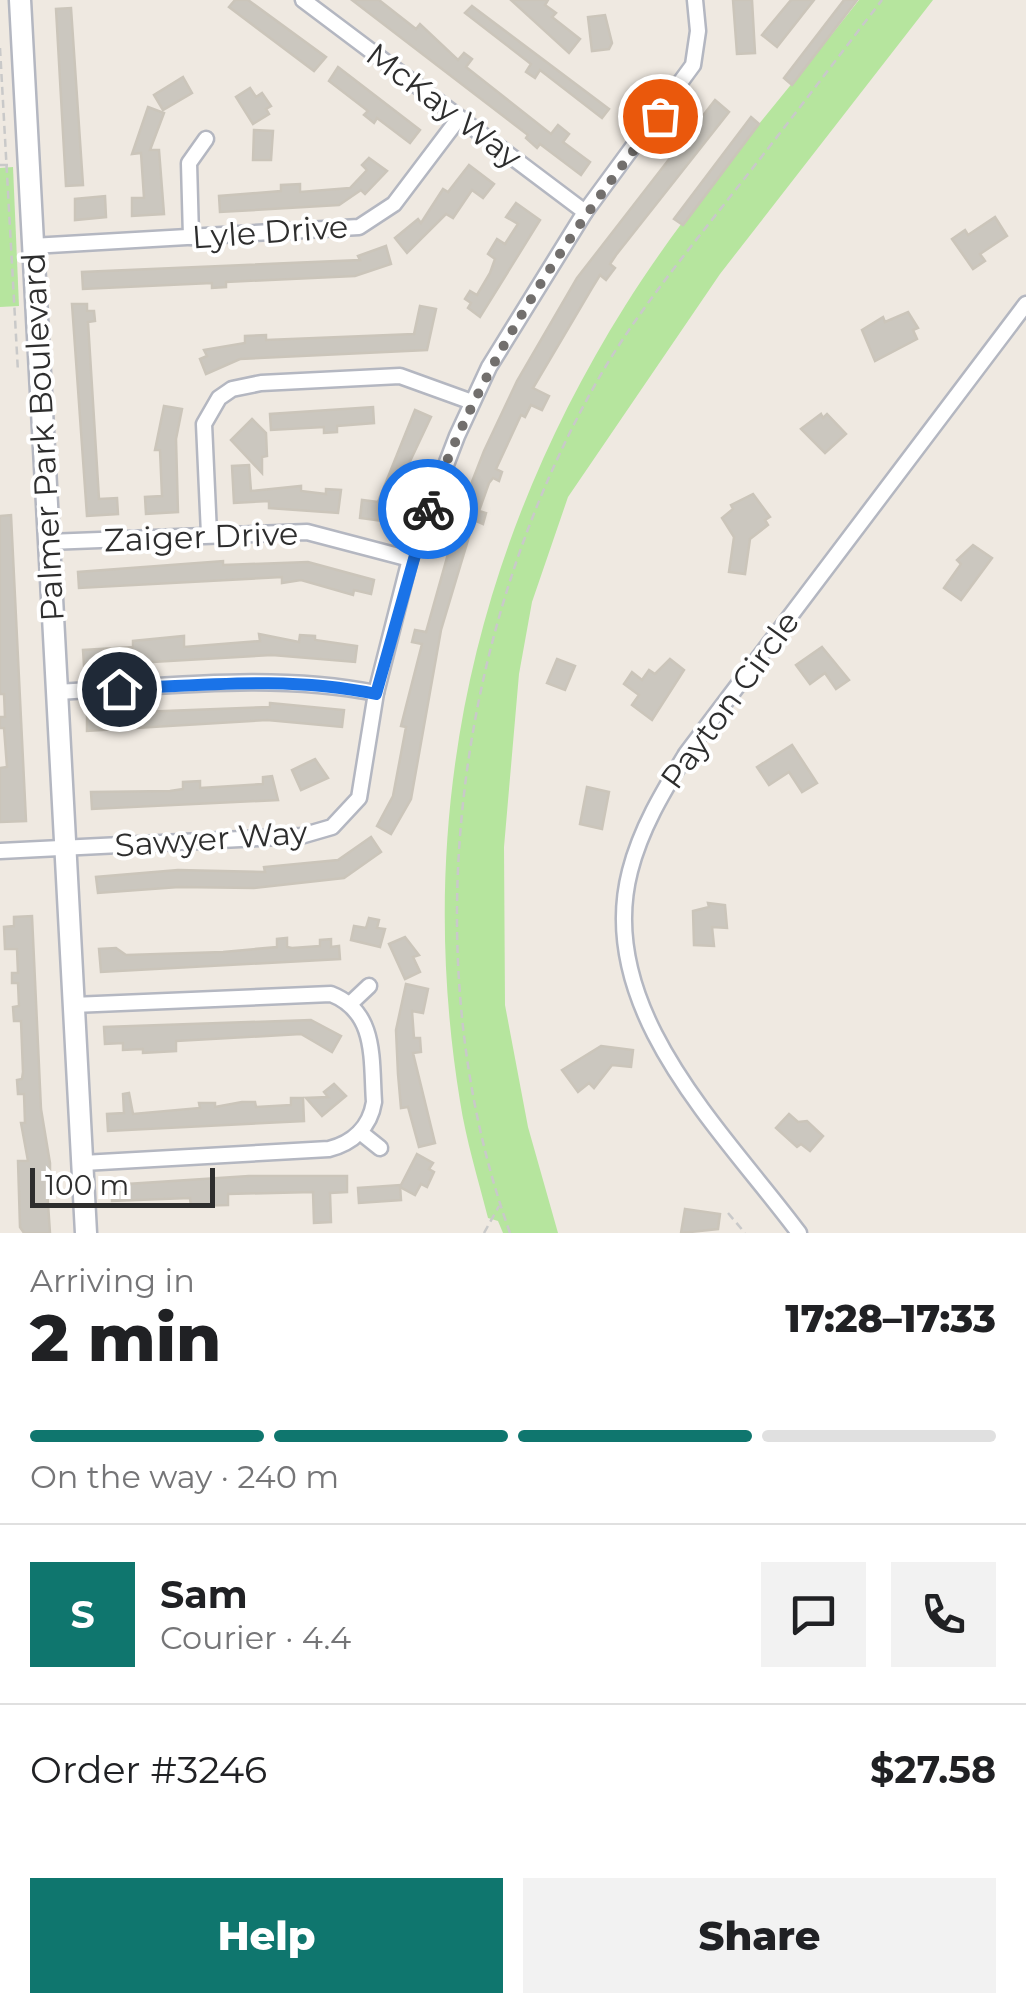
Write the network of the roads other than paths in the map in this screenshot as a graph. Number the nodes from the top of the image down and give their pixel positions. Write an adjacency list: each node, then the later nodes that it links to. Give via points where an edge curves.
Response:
1 (20, 0): 8 (main road, Palmer Park Boulevard)
2 (304, 0): 4 (street, McKay Way)
3 (694, 0): 6 (street, Sawyer Way, via 693,66)
4 (459, 118): 6 (street, McKay Way); 7 (street, Lyle Drive, via 394,204 370,223 340,231)
5 (206, 140): 7 (street, via 189,163)
6 (585, 212): 10 (street, Sawyer Way)
7 (191, 238): 8 (street, Lyle Drive)
8 (32, 246): 12 (main road, Palmer Park Boulevard)
9 (1026, 304): 25 (street, Payton Circle, via 686,754 656,803 630,873 624,926 648,1020 669,1060)
10 (472, 402): 11 (street, via 400,376 232,389 204,424); 13 (street, Sawyer Way)
11 (208, 534): 12 (street, Zaiger Drive); 13 (street, Zaiger Drive, via 307,532)
12 (48, 542): 14 (main road, Palmer Park Boulevard)
13 (410, 559): 15 (street, Sawyer Way)
14 (57, 692): 15 (street, via 278,681); 16 (main road, Palmer Park Boulevard)
15 (376, 694): 16 (street, Sawyer Way, via 359,798 332,826 301,836)
16 (66, 848): 17 (street, Sawyer Way); 20 (main road, Palmer Park Boulevard)
17 (0, 851)
18 (368, 986): 19 (street)
19 (352, 1002): 20 (street, via 318,993); 21 (street, via 366,1023 372,1066 372,1112)
20 (73, 1005): 23 (main road, Palmer Park Boulevard)
21 (360, 1132): 22 (street); 23 (street, via 328,1149)
22 (380, 1148)
23 (83, 1163): 24 (main road, Palmer Park Boulevard)
24 (86, 1233)
25 (799, 1233)

